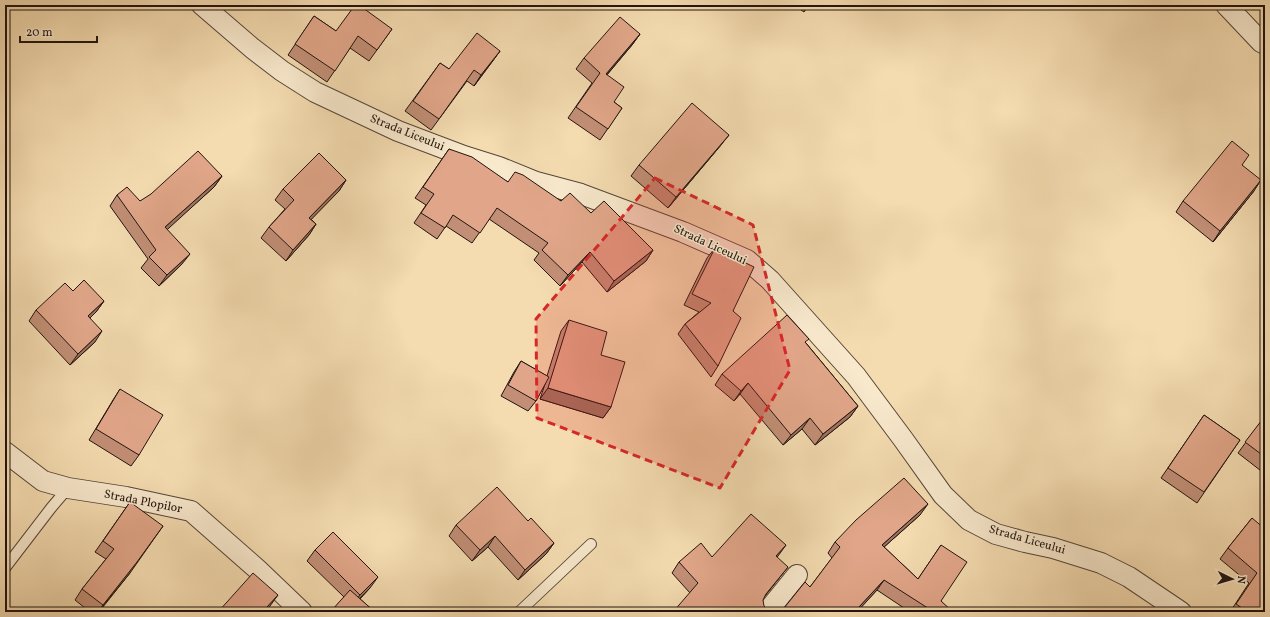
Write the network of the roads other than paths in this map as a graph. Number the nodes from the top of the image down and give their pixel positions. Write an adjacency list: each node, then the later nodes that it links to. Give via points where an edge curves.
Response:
1 (202, 5): 12 (street, Strada Liceului, via 282,71 315,92 398,131 536,182 581,194 683,232 747,260 770,280 856,376 943,495 968,520 996,534 1053,548 1101,564 1129,577)
2 (1226, 5): 3 (street)
3 (1265, 44)
4 (5, 452): 5 (street, Strada Plopilor, via 43,481)
5 (68, 488): 7 (lane); 9 (street, Strada Plopilor, via 191,511)
6 (591, 544): 10 (lane)
7 (5, 568)
8 (797, 575): 11 (street)
9 (302, 612)
10 (519, 612)
11 (767, 612)
12 (1181, 612)

